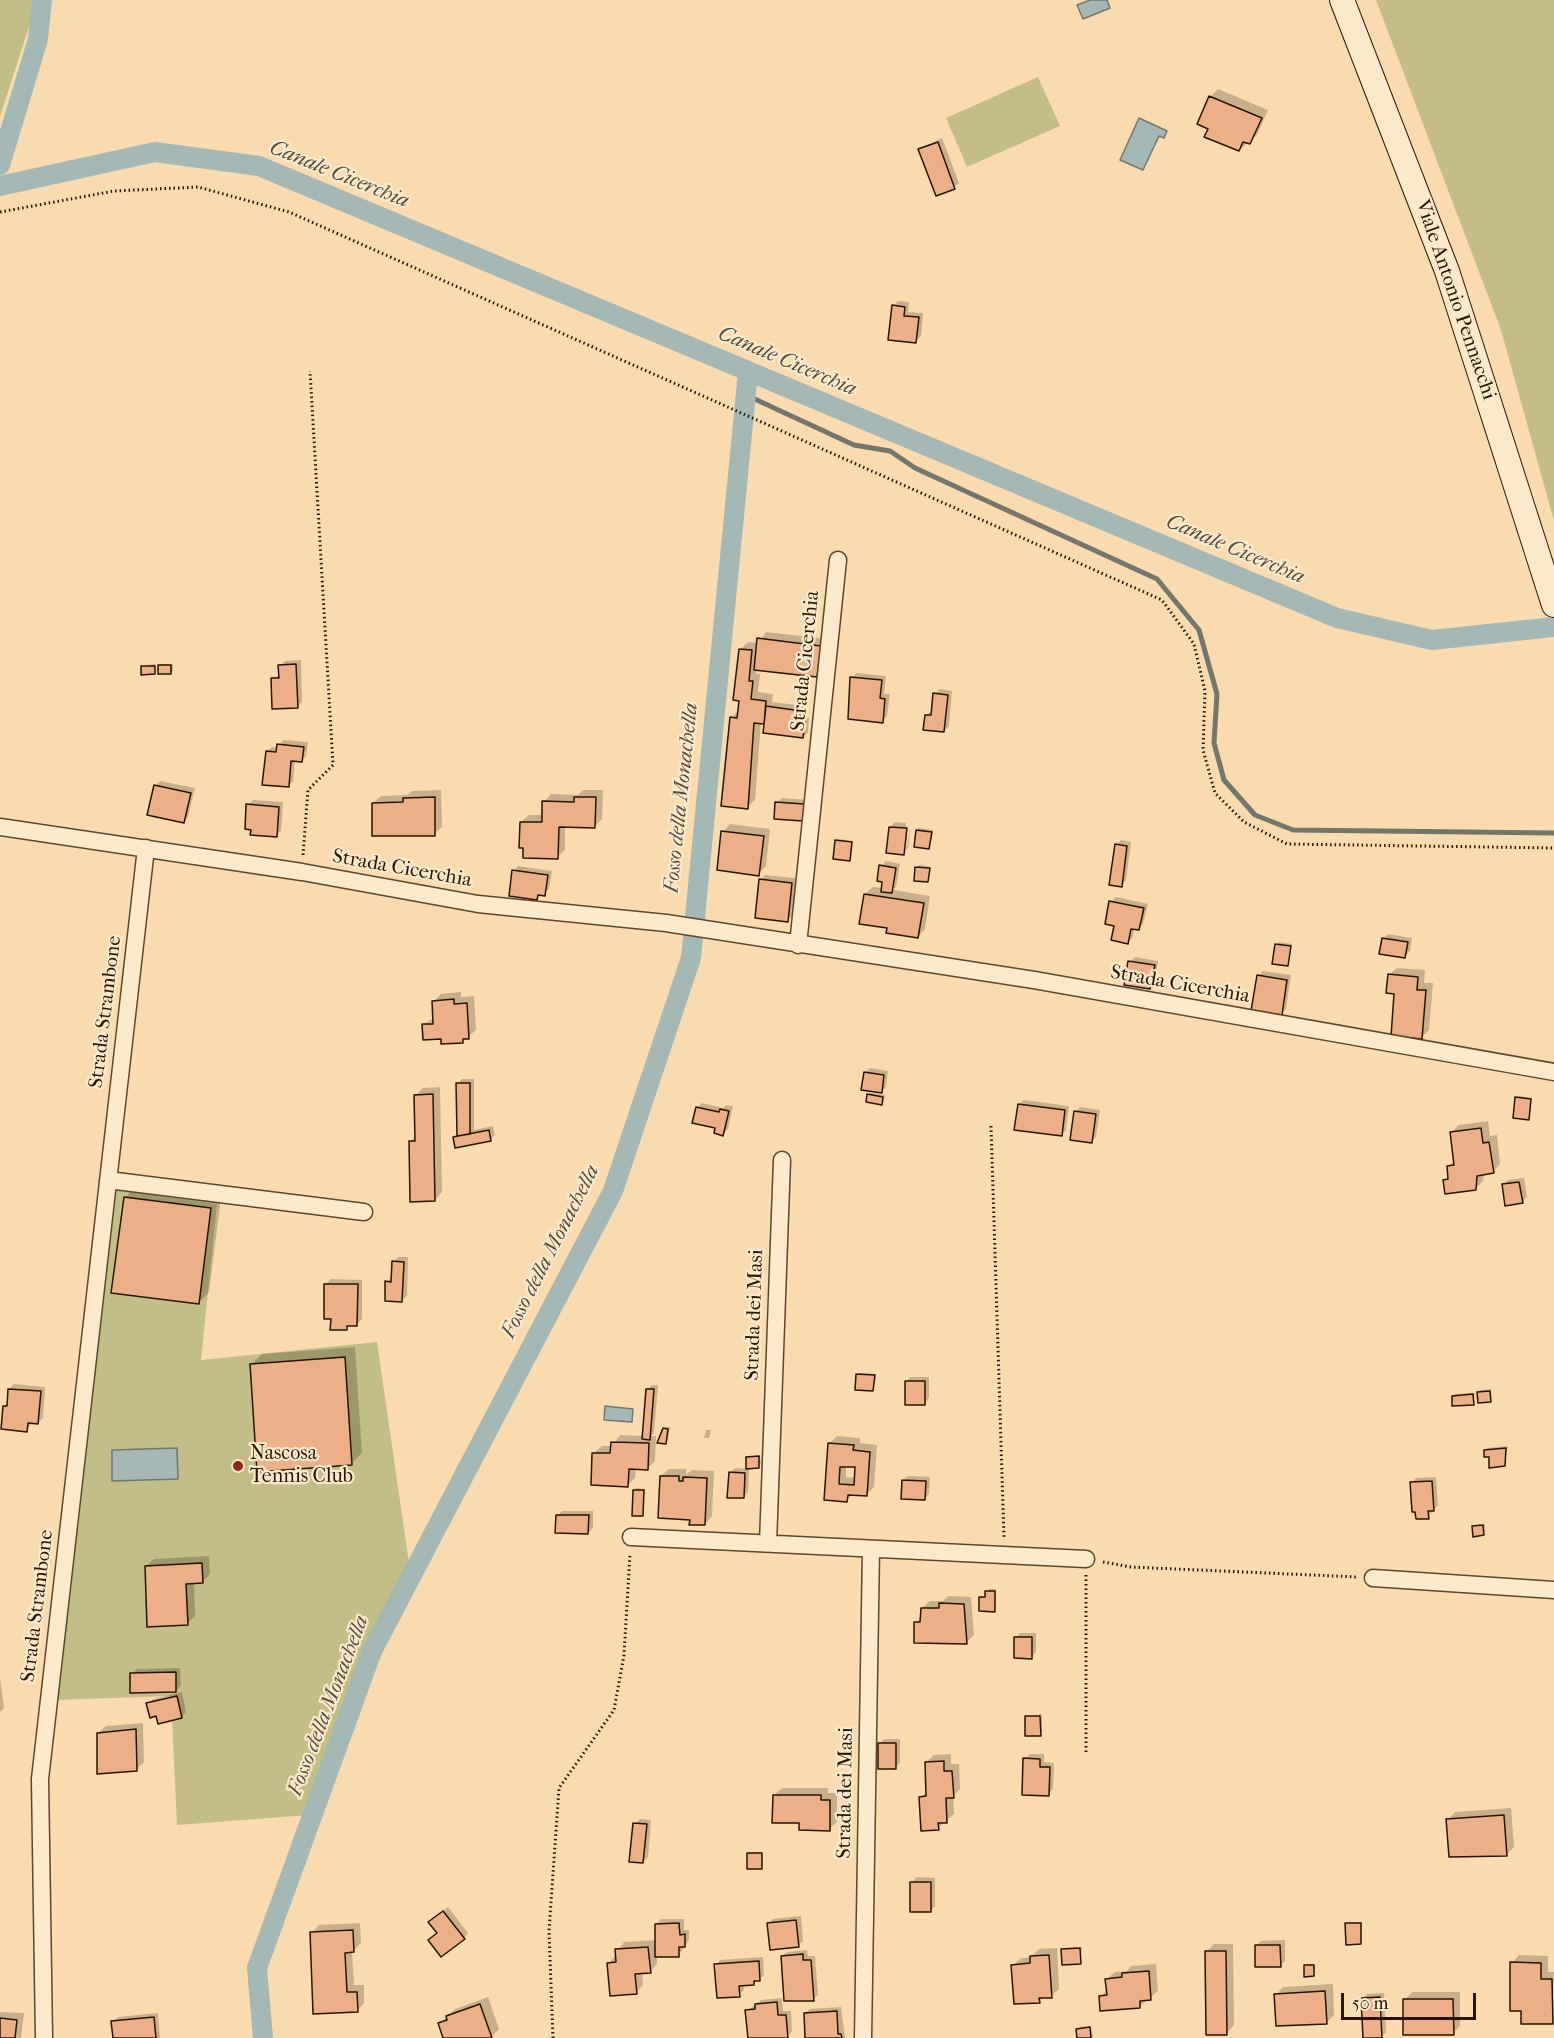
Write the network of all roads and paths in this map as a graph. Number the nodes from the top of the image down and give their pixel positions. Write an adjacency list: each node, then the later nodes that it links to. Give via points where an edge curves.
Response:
1 (1342, 0): 5 (main road, Viale Antonio Pennacchi, via 1448,271)
2 (0, 212): 8 (path, via 114,191 198,187 288,212 1162,600 1194,644 1205,692 1203,750 1215,793 1244,822 1287,844)
3 (310, 371): 9 (path, via 333,765 308,790)
4 (838, 560): 10 (street, Strada Cicerchia)
5 (1554, 604)
6 (0, 827): 7 (street, Strada Cicerchia)
7 (146, 848): 9 (street, Strada Cicerchia); 14 (street, Strada Strambone)
8 (1554, 848)
9 (302, 872): 10 (street, Strada Cicerchia, via 497,906 666,923)
10 (798, 945): 11 (street, Strada Cicerchia, via 1034,980)
11 (1554, 1072)
12 (991, 1126): 19 (path)
13 (782, 1160): 17 (street, Strada dei Masi)
14 (108, 1180): 15 (street); 24 (street, Strada Strambone, via 40,1779)
15 (364, 1212)
16 (631, 1537): 17 (street); 25 (path, via 624,1654 614,1710 559,1788 549,1931)
17 (768, 1543): 18 (street)
18 (871, 1549): 19 (street); 26 (street, Strada dei Masi)
19 (1005, 1555): 20 (street)
20 (1086, 1559): 21 (path, via 1131,1567); 23 (path)
21 (1373, 1578): 22 (street)
22 (1554, 1590)
23 (1086, 1755)
24 (44, 2038)
25 (553, 2038)
26 (863, 2038)

